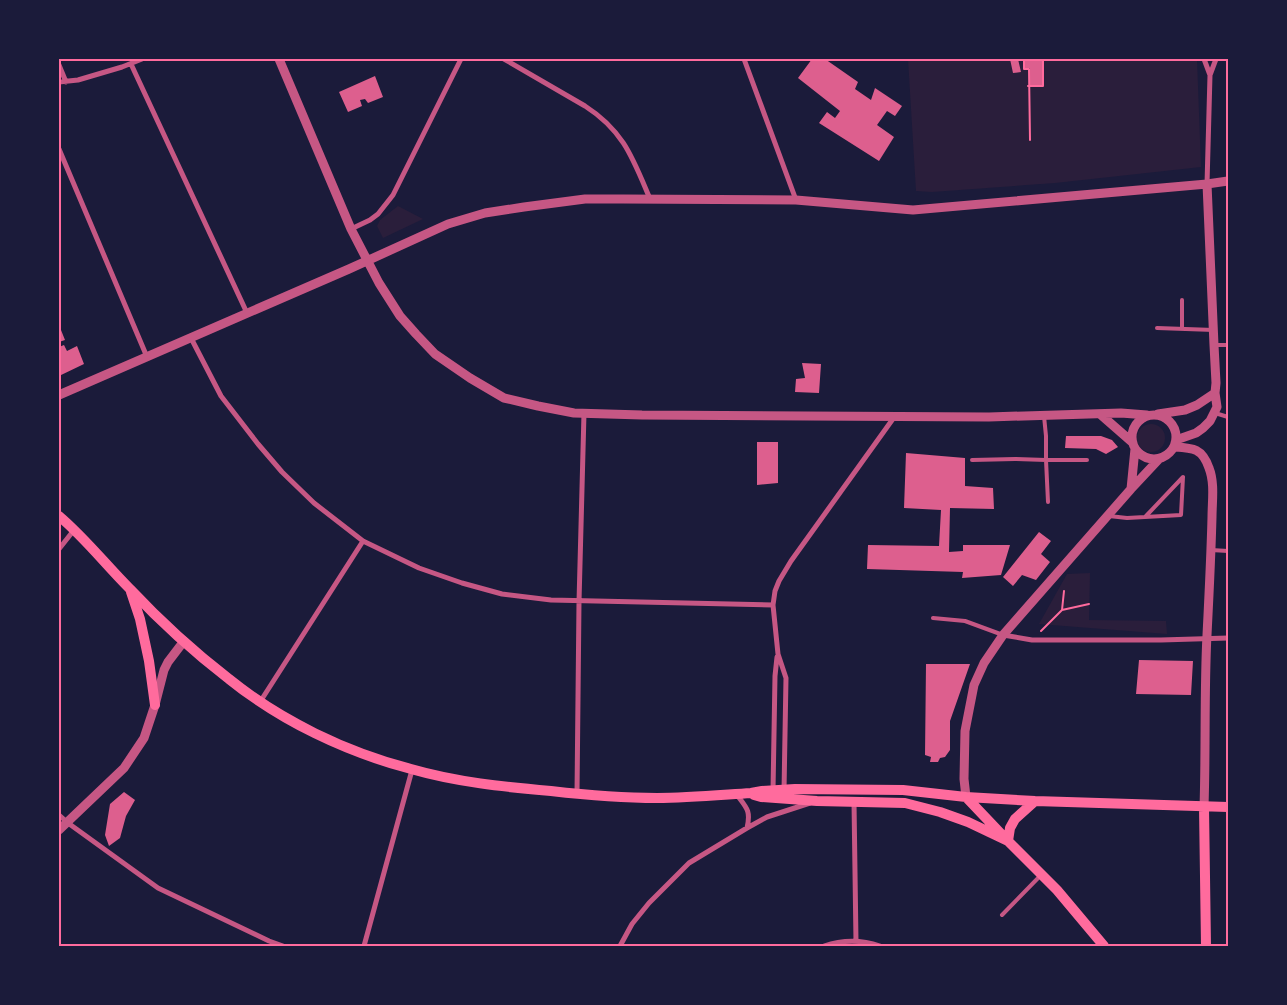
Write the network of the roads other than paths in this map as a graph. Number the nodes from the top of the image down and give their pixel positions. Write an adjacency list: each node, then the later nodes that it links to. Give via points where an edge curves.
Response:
1 (142, 59): 8 (street)
2 (280, 59): 18 (street)
3 (461, 59): 18 (street, via 393,195 378,214)
4 (504, 59): 16 (street, via 585,106 608,124 629,150)
5 (744, 59): 17 (street)
6 (1204, 59): 10 (street)
7 (1216, 59): 10 (street)
8 (132, 64): 12 (street); 21 (street)
9 (59, 65): 12 (street)
10 (1210, 75): 15 (street)
11 (59, 82): 12 (street)
12 (66, 82)
13 (59, 149): 28 (street)
14 (1228, 180): 15 (street)
15 (1207, 184): 17 (street, via 914,210); 24 (street)
16 (650, 199): 17 (street); 19 (street, via 585,199 484,214 448,224)
17 (796, 200)
18 (351, 228): 19 (street)
19 (367, 261): 21 (street); 31 (street, via 400,316 435,354 504,398)
20 (1182, 300): 23 (lane)
21 (247, 313): 25 (street)
22 (1157, 328): 23 (lane)
23 (1182, 329): 24 (lane)
24 (1214, 330): 26 (street)
25 (191, 338): 28 (street); 51 (street, via 221,396 258,444 314,503)
26 (1214, 345): 27 (lane); 29 (street)
27 (1228, 345)
28 (148, 357): 30 (street)
29 (1215, 393): 32 (street); 34 (street, via 1186,410)
30 (59, 396)
31 (584, 413): 36 (street); 56 (street)
32 (1215, 413): 38 (lane); 39 (street, via 1203,428)
33 (1100, 414): 35 (street); 37 (street); 40 (street)
34 (1157, 414): 35 (street); 39 (street, via 1174,427)
35 (1147, 415): 40 (street, via 1136,422 1133,429)
36 (895, 416): 37 (street); 57 (street, via 791,560 777,586)
37 (1044, 416): 43 (lane)
38 (1228, 417)
39 (1175, 444): 41 (street); 53 (street, via 1199,452 1210,470)
40 (1134, 446): 41 (street, via 1146,457); 45 (street)
41 (1160, 458): 45 (street)
42 (972, 460): 43 (lane)
43 (1046, 460): 44 (lane); 46 (lane)
44 (1087, 460)
45 (1131, 489): 48 (street)
46 (1048, 502)
47 (59, 516): 50 (main road)
48 (1108, 516): 49 (lane); 59 (street)
49 (1146, 516): 49 (lane, via 1181,515 1183,477 1158,503)
50 (74, 529): 52 (street); 55 (main road)
51 (363, 541): 56 (street, via 419,568 462,583 502,594); 64 (street)
52 (59, 549)
53 (1211, 550): 54 (lane); 60 (street)
54 (1228, 551)
55 (131, 591): 62 (main road); 65 (main road, via 149,661)
56 (579, 602): 57 (street); 67 (street)
57 (772, 605): 63 (street)
58 (933, 618): 59 (lane, via 965,621)
59 (1003, 635): 60 (street, via 1032,640); 70 (street, via 974,685 964,731)
60 (1207, 638): 61 (street); 74 (street)
61 (1228, 638)
62 (184, 641): 64 (main road); 65 (street, via 164,670)
63 (778, 654): 69 (street, via 775,676); 69 (street, via 786,678)
64 (260, 702): 66 (main road, via 314,734)
65 (154, 705): 77 (street, via 144,738 124,768)
66 (412, 770): 67 (main road, via 503,787); 85 (street)
67 (577, 794): 68 (main road, via 656,798)
68 (736, 794): 69 (main road, via 751,793 762,797); 78 (street, via 748,811)
69 (778, 794): 70 (main road, via 903,790); 71 (main road)
70 (966, 797): 73 (main road); 80 (main road)
71 (817, 801): 72 (main road); 78 (street, via 768,816)
72 (854, 801): 80 (main road, via 905,803 940,812); 83 (street)
73 (1035, 801): 74 (main road); 80 (main road, via 1015,819)
74 (1204, 806): 75 (main road); 90 (main road)
75 (1228, 807)
76 (59, 815): 77 (street)
77 (68, 823): 79 (street); 84 (street, via 158,888)
78 (746, 828): 86 (street, via 689,863 649,903)
79 (59, 830)
80 (1008, 841): 81 (main road)
81 (1041, 874): 82 (lane); 89 (main road)
82 (1002, 915)
83 (856, 942): 87 (street); 88 (street)
84 (283, 946)
85 (364, 946)
86 (620, 946)
87 (824, 946)
88 (880, 946)
89 (1104, 946)
90 (1206, 946)

